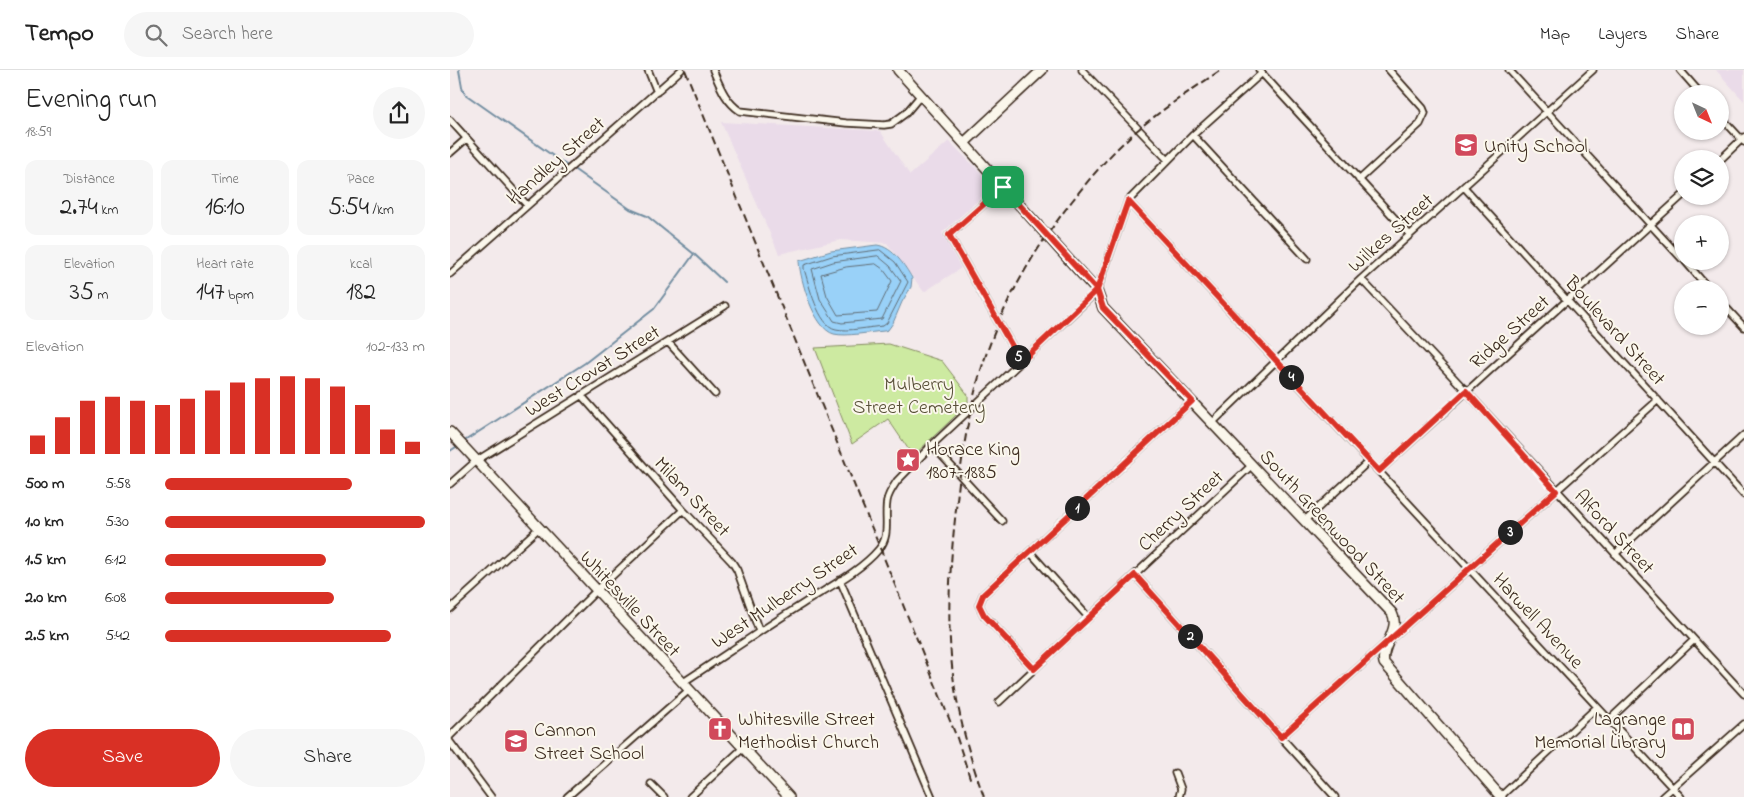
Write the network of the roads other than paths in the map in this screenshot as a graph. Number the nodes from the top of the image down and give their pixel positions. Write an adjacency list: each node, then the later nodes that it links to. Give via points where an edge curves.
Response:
1 (648, 70): 13 (street)
2 (682, 70): 13 (street, Handley Street)
3 (713, 70): 14 (street, via 725,97 740,110 836,122 891,124)
4 (898, 70): 14 (street, South Greenwood Street)
5 (1042, 70): 21 (street)
6 (1082, 70): 24 (street)
7 (1389, 70): 25 (street, via 1423,108 1424,118)
8 (1509, 70): 15 (street)
9 (1593, 70): 15 (street, Wilkes Street)
10 (1680, 70): 12 (street)
11 (1260, 72): 18 (street, West Mulberry Street); 25 (street)
12 (1692, 85)
13 (657, 92): 30 (street, Handley Street)
14 (921, 95): 21 (street, South Greenwood Street)
15 (1547, 112): 27 (street, Wilkes Street); 31 (street)
16 (450, 120): 19 (street)
17 (1729, 125): 20 (street)
18 (1193, 135): 24 (street, West Mulberry Street); 34 (street)
19 (466, 139): 23 (street); 30 (street)
20 (1743, 140): 22 (street)
21 (964, 143): 26 (street, South Greenwood Street)
22 (1729, 152)
23 (450, 153)
24 (1168, 160): 28 (street, West Mulberry Street)
25 (1359, 180): 32 (street)
26 (1003, 187): 39 (street, South Greenwood Street); 46 (street, via 949,235)
27 (1464, 188): 32 (street, Wilkes Street); 40 (street, Boulevard Street)
28 (1128, 201): 39 (street, West Mulberry Street); 45 (street, Harwell Avenue)
29 (1674, 204): 31 (street, Ridge Street)
30 (528, 205): 36 (street, Handley Street)
31 (1652, 225): 33 (street); 40 (street, Ridge Street)
32 (1410, 236): 37 (street, Wilkes Street)
33 (1674, 249)
34 (1307, 260)
35 (1693, 270): 38 (street)
36 (450, 274)
37 (1361, 279): 45 (street, Wilkes Street); 47 (street, Alford Street)
38 (1701, 280)
39 (1097, 290): 46 (street, West Mulberry Street); 51 (street, South Greenwood Street, via 1103,308)
40 (1567, 300): 47 (street, Ridge Street); 50 (street, Boulevard Street)
41 (725, 306): 44 (street, West Crovat Street)
42 (1729, 311): 43 (street)
43 (1744, 327)
44 (668, 342): 48 (street); 49 (street, West Crovat Street)
45 (1276, 361): 52 (street, Wilkes Street); 56 (street, Harwell Avenue)
46 (1021, 362): 55 (street, West Mulberry Street)
47 (1466, 391): 60 (street, Ridge Street); 62 (street, Alford Street)
48 (715, 394)
49 (581, 395): 57 (street, West Crovat Street); 64 (street, Milam Street)
50 (1658, 400): 58 (street, Boulevard Street); 62 (street)
51 (1192, 401): 52 (street, South Greenwood Street); 68 (street)
52 (1212, 423): 59 (street, South Greenwood Street)
53 (450, 432): 57 (street, Whitesville Street)
54 (1744, 435): 58 (street)
55 (932, 445): 65 (street); 72 (street, West Mulberry Street, via 892,488 887,503 885,538 880,548)
56 (1369, 460): 60 (street, Harwell Avenue); 66 (street)
57 (476, 461): 61 (street, West Crovat Street); 67 (street, Whitesville Street)
58 (1714, 461): 63 (street, Boulevard Street); 69 (street)
59 (1252, 465): 66 (street, South Greenwood Street); 71 (street, Cherry Street)
60 (1379, 471): 70 (street, Harwell Avenue)
61 (450, 484)
62 (1556, 491): 69 (street, Alford Street); 70 (street)
63 (1744, 495)
64 (683, 510): 73 (street); 76 (street, Milam Street, via 732,562)
65 (1002, 520)
66 (1305, 520): 77 (street, South Greenwood Street, via 1392,612 1395,624)
67 (538, 529): 73 (street, Whitesville Street); 74 (street)
68 (1030, 552): 75 (street); 79 (street, via 983,595 979,605 984,615)
69 (1615, 554): 78 (street, Alford Street)
70 (1469, 569): 77 (street); 83 (street, Harwell Avenue)
71 (1135, 575): 75 (street, Cherry Street); 87 (street)
72 (840, 580): 76 (street, West Mulberry Street); 98 (street)
73 (596, 591): 80 (street, Whitesville Street); 86 (street)
74 (450, 609)
75 (1089, 618): 79 (street, Cherry Street)
76 (760, 631): 80 (street, West Mulberry Street)
77 (1389, 640): 87 (street); 101 (street, South Greenwood Street, via 1384,663)
78 (1694, 640): 81 (street, Alford Street); 84 (street)
79 (1034, 669): 82 (street, Cherry Street)
80 (686, 687): 89 (street, Whitesville Street); 94 (street, West Mulberry Street)
81 (1744, 694)
82 (999, 702)
83 (1597, 707): 84 (street, Harwell Avenue); 101 (street)
84 (1609, 720): 92 (street, Harwell Avenue)
85 (1744, 724): 92 (street)
86 (450, 736)
87 (1281, 737): 100 (street)
88 (450, 742): 93 (street)
89 (743, 748): 96 (street); 97 (street, Whitesville Street)
90 (1175, 774): 99 (street, via 1181,789)
91 (651, 784): 95 (street)
92 (1672, 788): 102 (street); 103 (street, Harwell Avenue)
93 (491, 797)
94 (567, 797)
95 (664, 797)
96 (690, 797)
97 (788, 797)
98 (932, 797)
99 (1179, 797)
100 (1335, 797)
101 (1501, 797)
102 (1662, 797)
103 (1681, 797)

